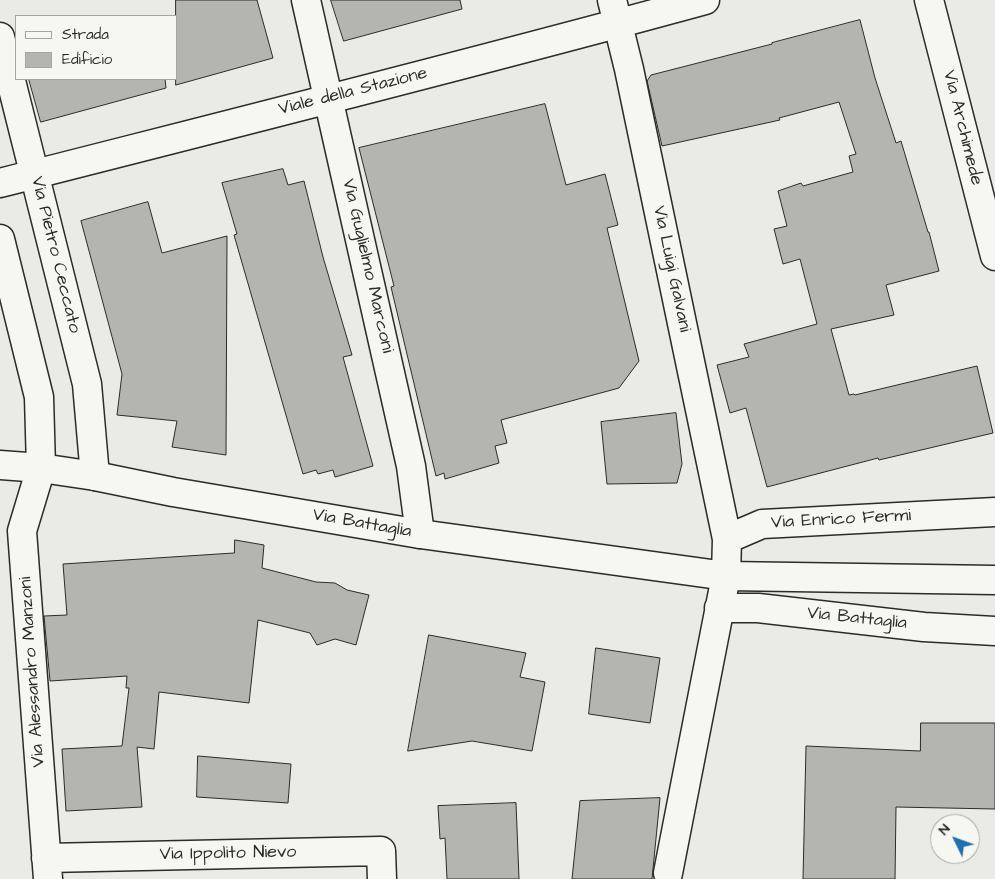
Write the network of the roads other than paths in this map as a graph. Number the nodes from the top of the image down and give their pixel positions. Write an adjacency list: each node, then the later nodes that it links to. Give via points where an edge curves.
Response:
1 (306, 0): 6 (street, Via Guglielmo Marconi)
2 (705, 0): 4 (street, Viale della Stazione)
3 (930, 0): 10 (street, Via Archimede)
4 (615, 12): 6 (street, Viale della Stazione); 16 (street, Via Luigi Galvani)
5 (0, 37): 7 (street, Via Pietro Ceccato)
6 (330, 99): 7 (street, Viale della Stazione); 15 (street, Via Guglielmo Marconi, via 411,466)
7 (35, 174): 8 (street, Viale della Stazione); 13 (street, Via Pietro Ceccato, via 87,384)
8 (0, 183)
9 (0, 239): 12 (street, Via Alessandro Manzoni, via 39,397)
10 (995, 256)
11 (0, 465): 12 (street, Via Battaglia)
12 (41, 468): 13 (street, Via Battaglia); 21 (street, Via Alessandro Manzoni, via 22,531)
13 (95, 476): 15 (street, Via Battaglia)
14 (995, 512): 16 (street, Via Enrico Fermi, via 762,524)
15 (420, 534): 17 (street, Via Battaglia)
16 (727, 539): 17 (street)
17 (726, 576): 18 (street, Via Battaglia); 19 (street)
18 (995, 580)
19 (719, 608): 20 (street, Via Battaglia, via 758,608 924,627); 22 (street)
20 (995, 631)
21 (47, 869): 23 (street, Via Ippolito Nievo, via 381,851)
22 (668, 873)
23 (382, 879)

